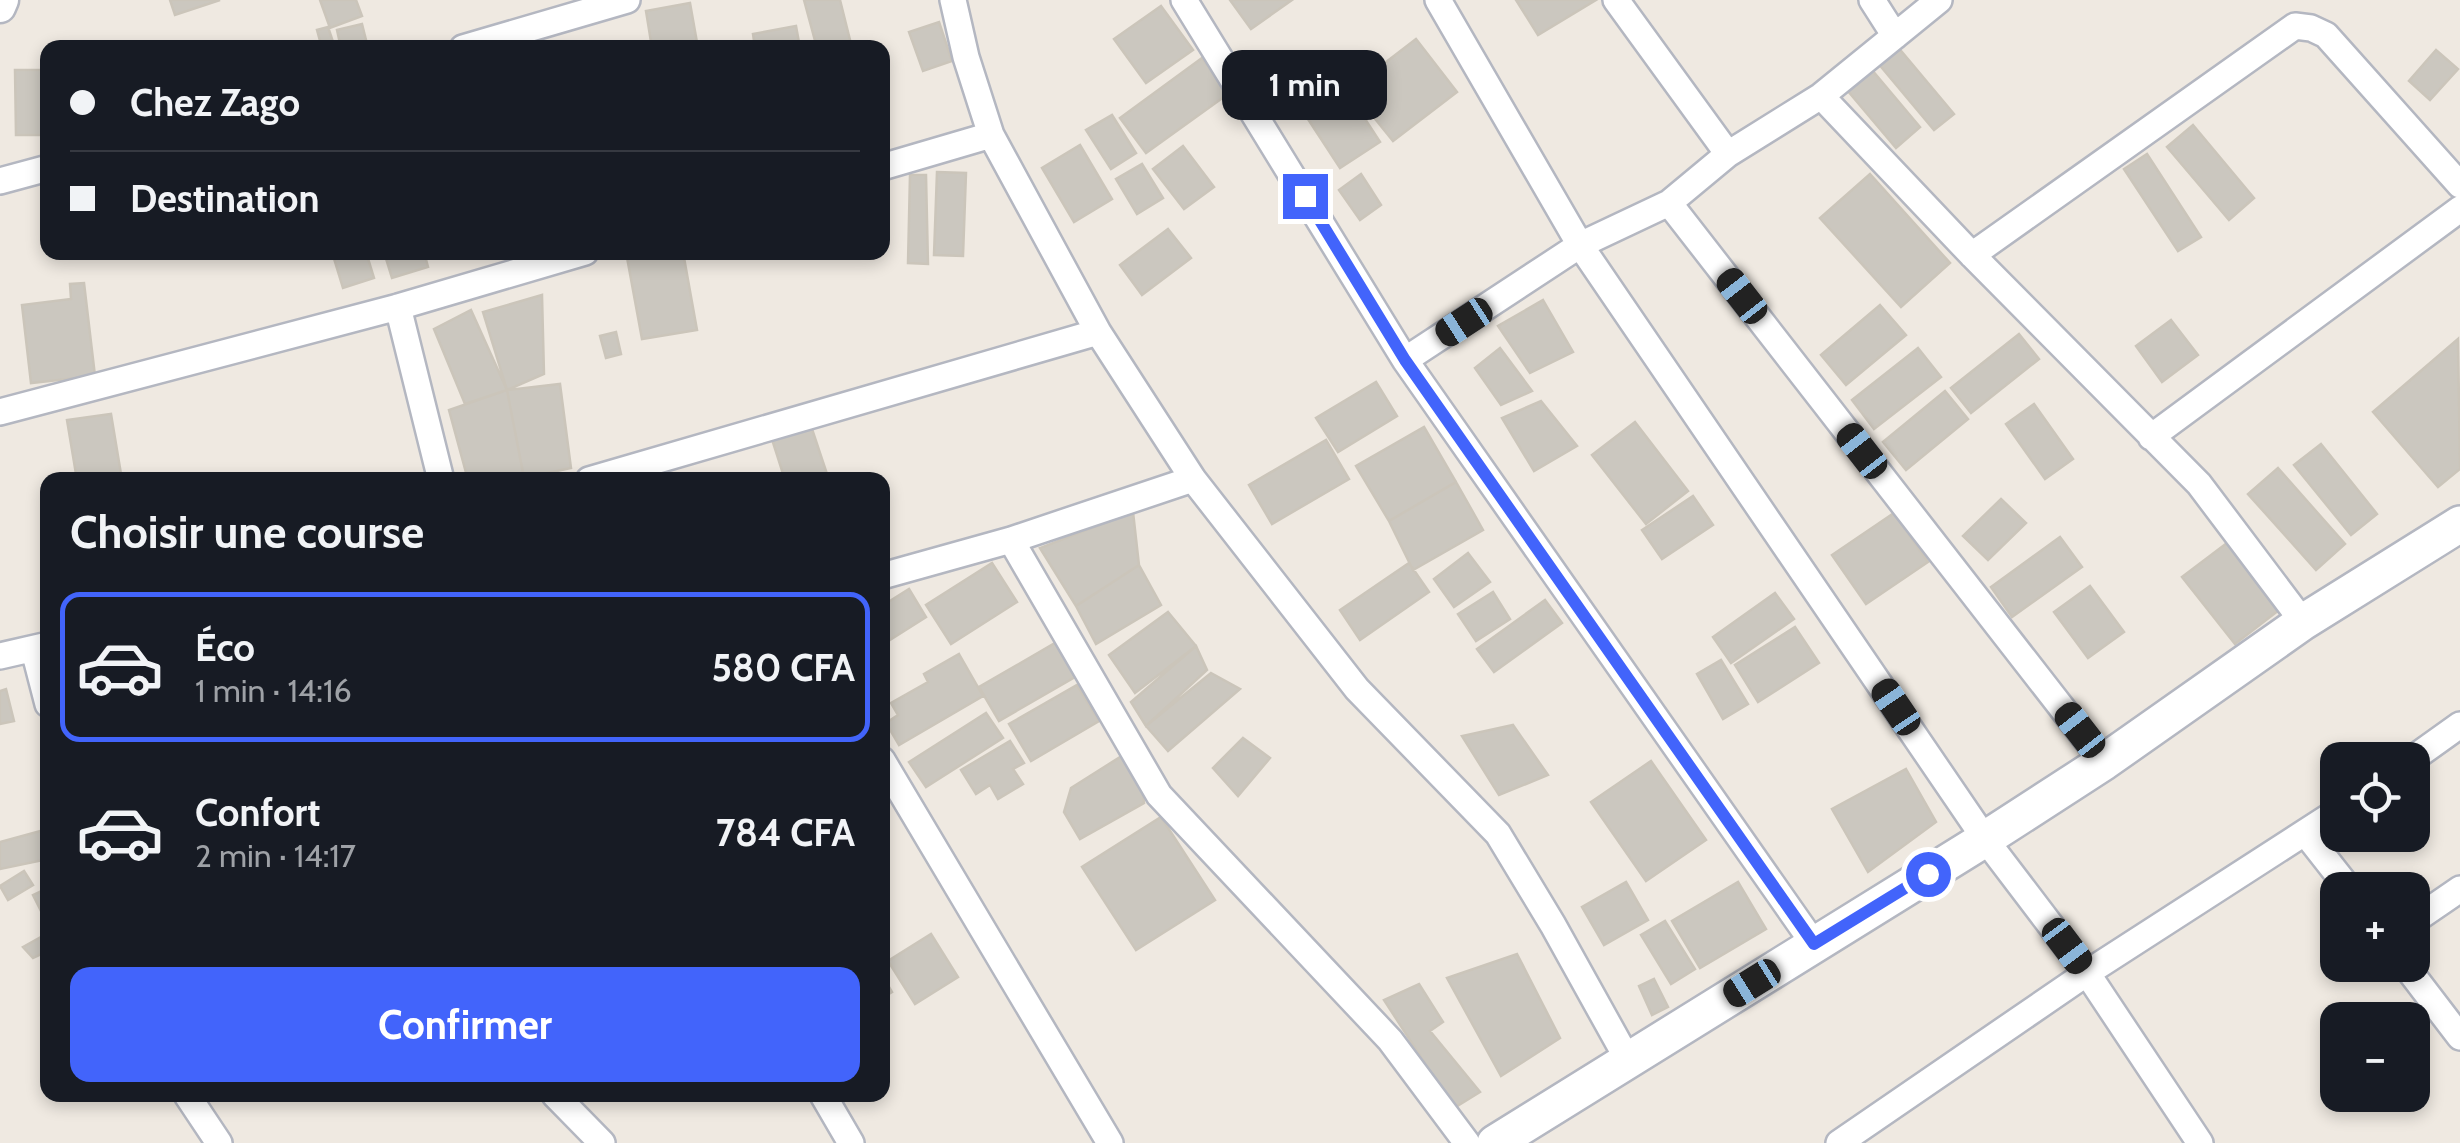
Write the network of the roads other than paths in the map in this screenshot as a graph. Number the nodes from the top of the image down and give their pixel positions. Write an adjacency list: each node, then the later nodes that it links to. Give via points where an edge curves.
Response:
1 (2, 0): 9 (street)
2 (627, 0): 11 (street)
3 (953, 0): 13 (street)
4 (1184, 0): 26 (street)
5 (1438, 0): 21 (street)
6 (1616, 0): 14 (street)
7 (1872, 0): 10 (street)
8 (1939, 0): 10 (street)
9 (0, 7)
10 (1895, 36): 12 (street)
11 (490, 40)
12 (1821, 96): 14 (street); 22 (street)
13 (991, 135): 15 (street); 25 (street)
14 (1728, 154): 19 (street)
15 (890, 164)
16 (40, 170): 17 (street)
17 (0, 181)
18 (2460, 185): 22 (street, via 2326,35 2296,26)
19 (1669, 202): 21 (street); 40 (street)
20 (2460, 208): 28 (street)
21 (1580, 245): 26 (street); 44 (street)
22 (1972, 255): 28 (street)
23 (559, 260): 24 (street)
24 (398, 307): 27 (street); 29 (street)
25 (1098, 332): 30 (street); 31 (street)
26 (1405, 360): 48 (street)
27 (0, 412)
28 (2151, 437): 35 (street, via 2198,484)
29 (439, 472)
30 (617, 472)
31 (1192, 479): 33 (street); 52 (street, via 1357,689 1498,834)
32 (2460, 524): 35 (main road)
33 (1011, 540): 34 (street); 60 (street, via 1158,795 1390,1040)
34 (890, 574)
35 (2303, 622): 40 (main road)
36 (40, 648): 37 (street)
37 (0, 656)
38 (2460, 725): 39 (street)
39 (2430, 746)
40 (2104, 762): 44 (main road)
41 (890, 774): 56 (street)
42 (2320, 824): 43 (street)
43 (2306, 834): 45 (street); 49 (street)
44 (1986, 839): 48 (main road); 49 (street)
45 (2336, 872)
46 (2460, 889): 47 (street)
47 (2430, 910)
48 (1814, 944): 52 (main road)
49 (2087, 974): 62 (street); 63 (street)
50 (2418, 982): 51 (street)
51 (2460, 1037)
52 (1628, 1060): 61 (main road)
53 (192, 1102): 57 (street)
54 (562, 1102): 58 (street)
55 (827, 1102): 59 (street)
56 (1098, 1139)
57 (218, 1143)
58 (602, 1143)
59 (851, 1143)
60 (1467, 1143)
61 (1495, 1143)
62 (1839, 1143)
63 (2200, 1143)

